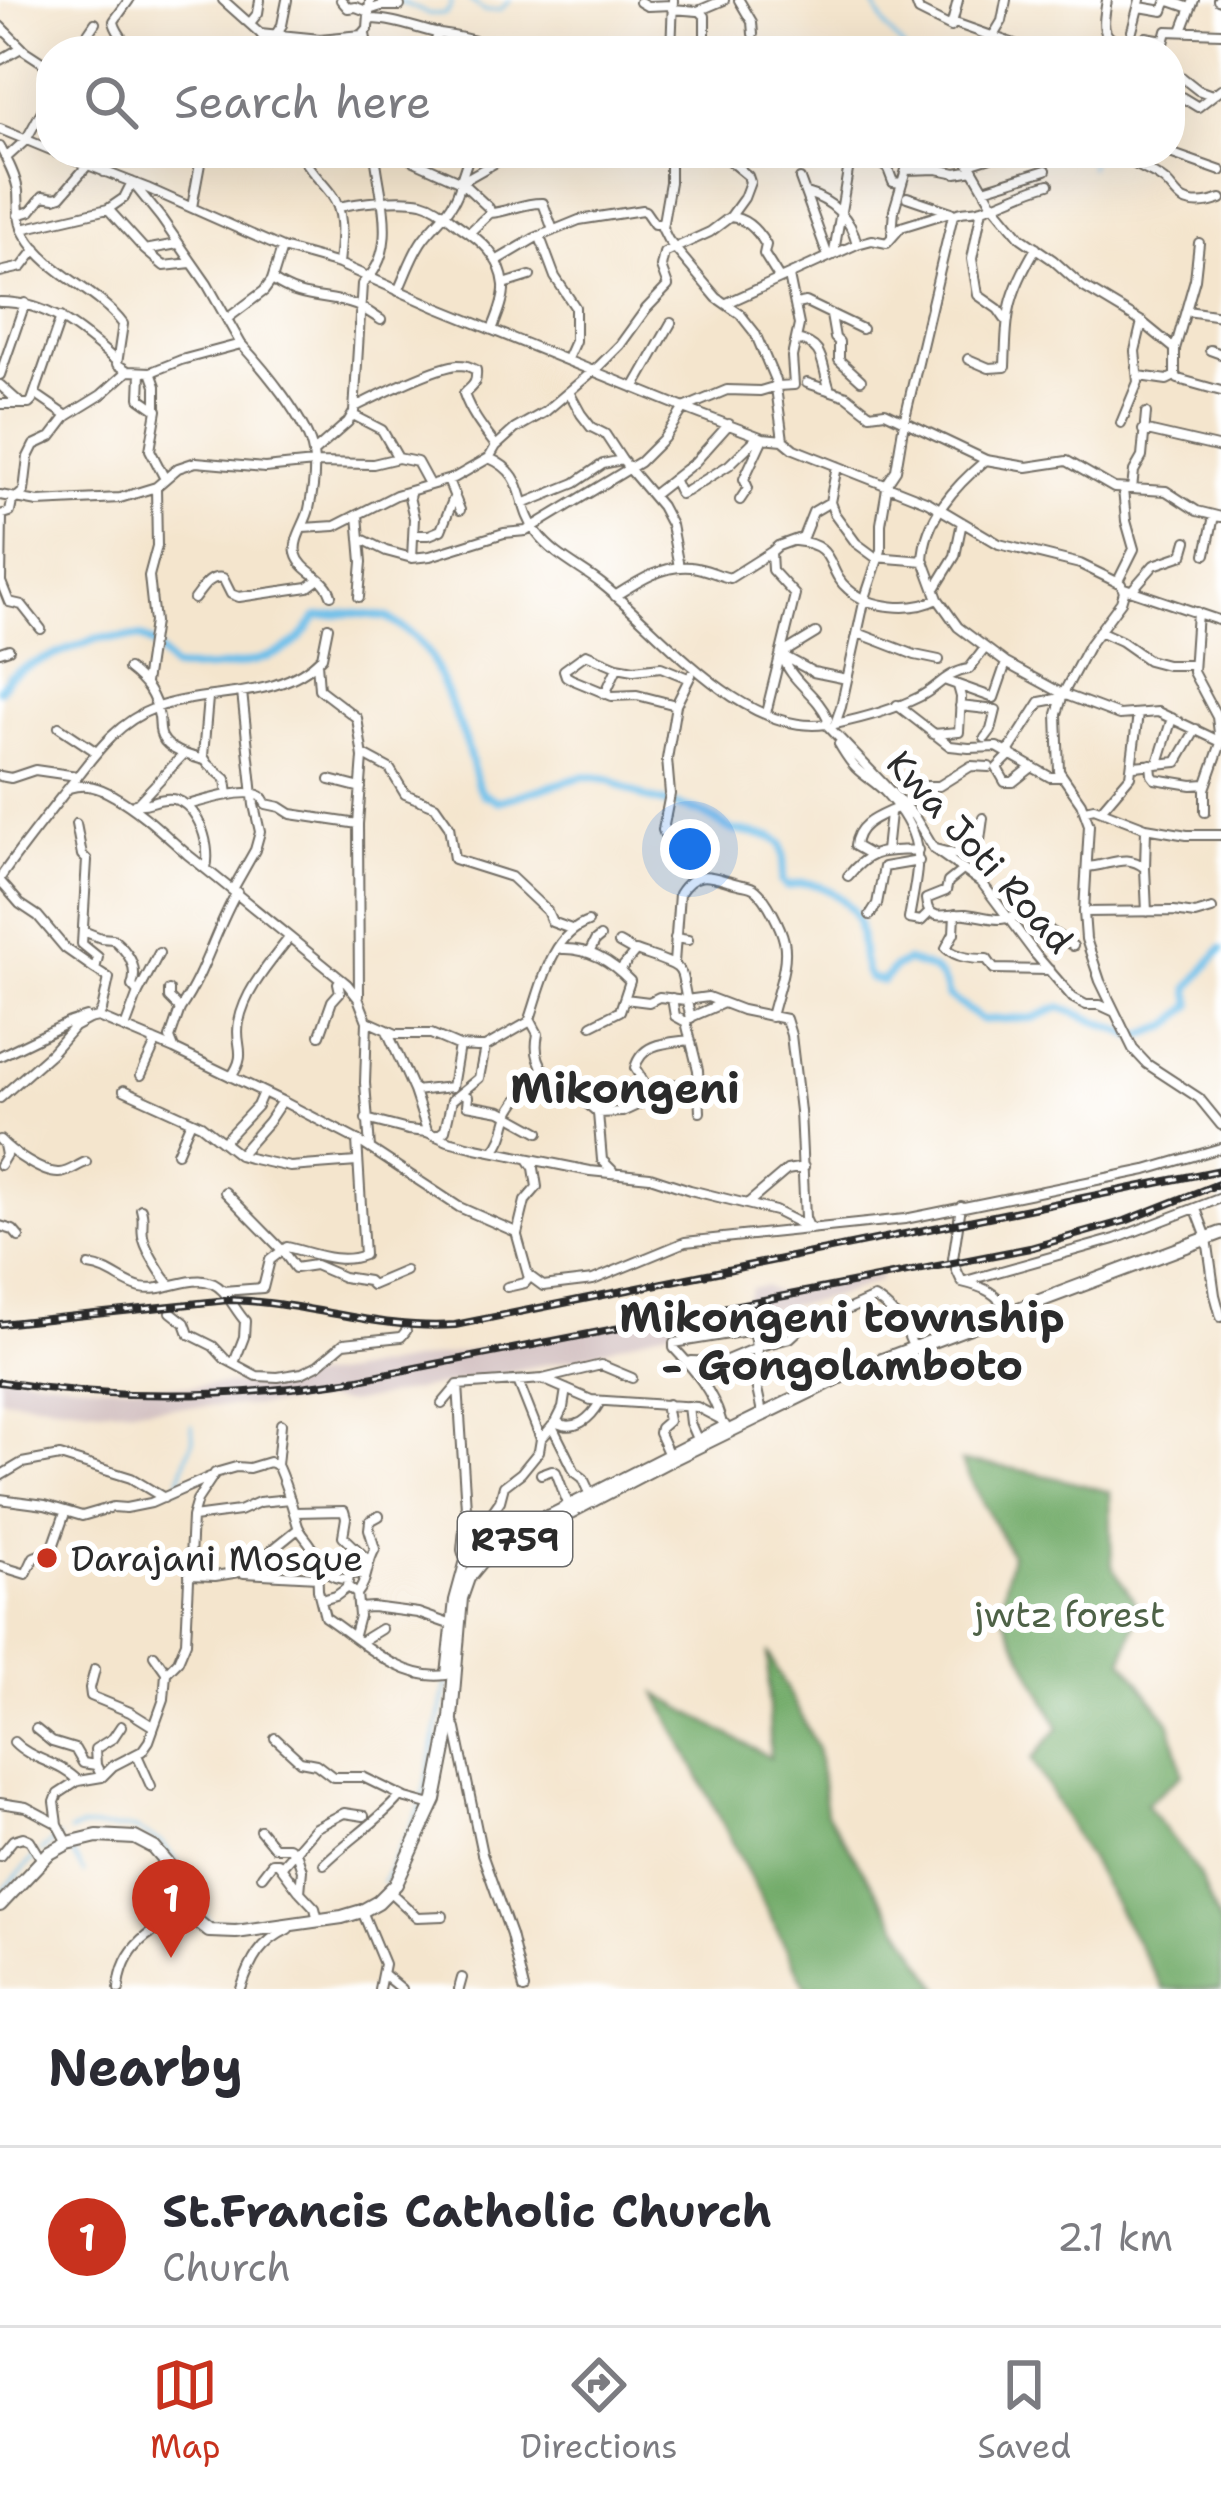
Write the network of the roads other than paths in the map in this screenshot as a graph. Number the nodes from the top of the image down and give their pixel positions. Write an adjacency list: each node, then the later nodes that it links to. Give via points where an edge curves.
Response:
1 (129, 0): 33 (street, via 114,21)
2 (223, 0): 22 (street)
3 (260, 0): 22 (street)
4 (287, 0): 31 (street)
5 (341, 0): 18 (street)
6 (724, 0): 19 (street)
7 (739, 0): 30 (street)
8 (915, 0): 20 (street, via 925,15)
9 (958, 0): 20 (street)
10 (1006, 0): 41 (street)
11 (1107, 0): 42 (street)
12 (1167, 0): 14 (street, via 1163,11); 15 (street)
13 (640, 2): 16 (street)
14 (1140, 4): 23 (street)
15 (1192, 4): 24 (street)
16 (672, 5): 19 (street); 39 (street)
17 (400, 6): 18 (street)
18 (370, 10): 26 (street); 29 (street)
19 (698, 10): 40 (street)
20 (952, 22): 41 (street)
21 (94, 23): 32 (street)
22 (250, 23): 25 (street)
23 (1132, 31)
24 (1182, 32): 27 (street); 43 (street)
25 (260, 33): 31 (street); 34 (street)
26 (438, 33): 37 (street); 38 (street)
27 (1221, 33)
28 (1, 34): 44 (street)
29 (365, 34): 36 (street)
30 (753, 34)
31 (275, 35): 35 (street)
32 (86, 36)
33 (121, 36)
34 (262, 36)
35 (286, 36)
36 (347, 36)
37 (437, 36)
38 (453, 36)
39 (671, 36)
40 (705, 36)
41 (993, 36)
42 (1107, 36)
43 (1165, 36)
44 (21, 48): 45 (street); 46 (street)
45 (36, 58)
46 (0, 60)
47 (1185, 80): 48 (street)
48 (1216, 92): 49 (street, via 1198,107)
49 (1185, 99)
50 (36, 122): 52 (street)
51 (0, 129): 52 (street)
52 (26, 140): 53 (street); 55 (street)
53 (36, 144)
54 (0, 147): 55 (street)
55 (6, 158): 95 (street)
56 (1185, 158): 75 (street)
57 (84, 168): 95 (street, via 61,196 43,196)
58 (92, 168): 76 (street)
59 (106, 168): 76 (street)
60 (199, 168): 88 (street)
61 (308, 168): 89 (street)
62 (377, 168): 86 (street)
63 (430, 168): 79 (street)
64 (465, 168): 79 (street)
65 (482, 168): 79 (street)
66 (670, 168): 98 (street)
67 (738, 168): 97 (street, via 750,182)
68 (848, 168): 92 (street)
69 (886, 168): 80 (street)
70 (968, 168): 73 (street)
71 (972, 168): 82 (street)
72 (1145, 168): 85 (street, via 1183,200)
73 (906, 170): 80 (street)
74 (1046, 170): 82 (street)
75 (1221, 171)
76 (104, 172): 78 (street)
77 (800, 179): 83 (street)
78 (133, 182): 88 (street); 90 (street); 105 (street)
79 (461, 182): 94 (street); 96 (street)
80 (902, 183): 103 (street)
81 (1049, 184): 87 (street)
82 (984, 189): 87 (street)
83 (806, 193): 92 (street); 112 (street)
84 (907, 197): 93 (street)
85 (1221, 199)
86 (382, 201): 89 (street); 96 (street, via 420,202); 119 (street, via 385,242)
87 (992, 203): 91 (street); 108 (street)
88 (192, 207): 107 (street)
89 (339, 207): 115 (street)
90 (108, 209): 99 (street); 111 (street)
91 (982, 209): 93 (street); 134 (street, via 972,259 978,295)
92 (841, 211): 106 (street); 112 (street)
93 (952, 212): 103 (street); 169 (street)
94 (490, 214): 100 (street, via 541,202); 101 (street)
95 (19, 215): 99 (street)
96 (446, 215): 101 (street); 122 (street, via 423,239)
97 (730, 217): 110 (street); 118 (street, via 760,236)
98 (661, 224): 100 (street, via 642,210); 110 (street)
99 (22, 229): 109 (street)
100 (553, 230): 102 (street)
101 (470, 232): 113 (street)
102 (540, 236): 113 (street); 144 (street, via 575,307)
103 (892, 236): 106 (street)
104 (1198, 243): 128 (street)
105 (178, 244): 111 (street); 114 (street)
106 (857, 244): 112 (street)
107 (282, 248): 115 (street); 120 (street)
108 (1036, 248): 134 (street); 135 (street)
109 (37, 249): 116 (street, via 22,267); 146 (street, via 121,320)
110 (677, 249): 125 (street); 148 (street, via 663,255 668,286)
111 (145, 250): 114 (street, via 164,266)
112 (831, 255): 118 (street)
113 (496, 261): 121 (street)
114 (191, 263): 132 (street)
115 (339, 264): 119 (street)
116 (0, 272)
117 (530, 276): 121 (street)
118 (784, 277): 125 (street); 126 (street)
119 (369, 278): 122 (street); 127 (street)
120 (272, 280): 127 (street, via 304,297); 132 (street)
121 (504, 284): 138 (street)
122 (398, 291): 138 (street)
123 (0, 302): 124 (street)
124 (25, 303): 131 (street); 150 (street)
125 (726, 304): 156 (street, via 755,332)
126 (796, 304): 129 (street); 139 (street)
127 (360, 307): 133 (street); 166 (street)
128 (1187, 310): 130 (street); 141 (street)
129 (831, 315): 137 (street); 153 (street, via 839,359)
130 (1221, 316)
131 (61, 317): 146 (street); 161 (street)
132 (228, 318): 140 (street)
133 (381, 320)
134 (1006, 320): 145 (street, via 1005,368)
135 (1142, 322): 141 (street); 151 (street)
136 (671, 323): 157 (street)
137 (862, 328)
138 (492, 330): 144 (street)
139 (796, 338): 156 (street, via 794,385); 158 (street, via 816,347)
140 (241, 344): 149 (street); 177 (street, via 285,398)
141 (1175, 349): 152 (street)
142 (1210, 350): 143 (street)
143 (1221, 355)
144 (567, 359): 148 (street)
145 (968, 359)
146 (116, 361): 147 (street)
147 (128, 371): 149 (street); 168 (street)
148 (593, 371): 157 (street); 160 (street)
149 (146, 372): 164 (street, via 157,386); 164 (street, via 140,398)
150 (0, 375)
151 (1139, 376): 152 (street); 170 (street)
152 (1175, 376): 159 (street)
153 (861, 380)
154 (808, 383): 158 (street)
155 (0, 385): 163 (street)
156 (777, 386): 165 (street, via 723,391); 174 (street)
157 (634, 388): 165 (street)
158 (830, 388): 169 (street, via 870,414)
159 (1221, 391)
160 (569, 392): 175 (street); 181 (street)
161 (35, 394): 163 (street); 168 (street)
162 (0, 404): 163 (street)
163 (21, 404)
164 (156, 408): 183 (street, via 150,450)
165 (684, 408): 171 (street); 181 (street, via 659,444)
166 (354, 411): 175 (street, via 398,385 470,366 476,381 465,399); 177 (street); 178 (street, via 382,430)
167 (1146, 413): 172 (street)
168 (68, 416): 194 (street, via 34,445)
169 (904, 422): 180 (street); 188 (street)
170 (1121, 423)
171 (729, 424): 173 (street); 185 (street)
172 (1143, 430): 176 (street); 189 (street)
173 (761, 437): 174 (street); 185 (street, via 687,491 680,494); 195 (street)
174 (782, 440): 182 (street)
175 (496, 446): 179 (street)
176 (1221, 448)
177 (314, 458): 178 (street); 183 (street, via 265,468 196,462); 204 (street)
178 (398, 458): 186 (street, via 416,460)
179 (489, 458): 184 (street); 197 (street, via 514,475)
180 (986, 460): 189 (street, via 1067,461 1102,484); 198 (street)
181 (625, 464): 193 (street); 197 (street, via 603,464); 205 (street)
182 (837, 466): 188 (street); 196 (street)
183 (165, 479): 187 (street)
184 (448, 479): 186 (street); 191 (street)
185 (674, 481): 193 (street)
186 (429, 484): 190 (street)
187 (156, 487): 194 (street, via 103,500); 243 (street)
188 (889, 487): 198 (street); 213 (street)
189 (1128, 489): 202 (street, via 1171,493); 217 (street, via 1134,549)
190 (411, 491): 200 (street); 206 (street)
191 (454, 494): 199 (street); 206 (street, via 441,530)
192 (0, 495): 194 (street)
193 (653, 495): 215 (street, via 671,525)
194 (18, 496): 201 (street)
195 (740, 500)
196 (830, 502): 208 (street); 213 (street, via 856,543)
197 (523, 504): 205 (street)
198 (940, 508): 203 (street); 214 (street)
199 (460, 510)
200 (358, 514): 204 (street); 207 (street)
201 (1, 515): 228 (street, via 2,584 9,602 22,605)
202 (1217, 516): 211 (street)
203 (962, 522): 217 (street, via 999,544 1080,564); 218 (street, via 955,556)
204 (303, 528): 216 (street, via 297,556)
205 (533, 528): 212 (street); 220 (street)
206 (414, 535): 212 (street)
207 (360, 538): 212 (street); 221 (street)
208 (794, 541): 210 (street); 222 (street, via 828,554 846,589)
209 (1186, 541): 217 (street, via 1183,555)
210 (772, 551): 215 (street, via 730,578); 233 (street, via 772,571 795,595)
211 (1206, 554)
212 (412, 558)
213 (879, 558): 214 (street); 222 (street)
214 (922, 560): 218 (street)
215 (679, 567): 220 (street)
216 (319, 578): 219 (street); 223 (street, via 308,587 239,597 217,578)
217 (1125, 586): 225 (street); 229 (street)
218 (935, 588): 224 (street)
219 (331, 595)
220 (615, 596): 240 (street)
221 (359, 597)
222 (865, 598): 224 (street, via 909,607); 231 (street)
223 (194, 599)
224 (938, 599): 232 (street)
225 (1197, 612): 226 (street); 237 (street)
226 (1220, 618)
227 (328, 627): 235 (street)
228 (41, 629)
229 (1099, 631): 237 (street, via 1148,660); 248 (street)
230 (816, 633): 233 (street)
231 (858, 633): 234 (street); 241 (street)
232 (985, 648): 236 (street); 242 (street, via 970,668)
233 (782, 653): 241 (street, via 813,672); 255 (street); 258 (street, Kwa Joti Road)
234 (939, 660)
235 (317, 662): 245 (street); 267 (street, via 319,689 357,718)
236 (1006, 663): 244 (street, via 994,698); 248 (street)
237 (1192, 665): 249 (street)
238 (617, 667): 240 (street); 246 (street); 246 (street, via 586,654 564,670)
239 (128, 669): 243 (street)
240 (692, 674): 251 (street); 255 (street)
241 (847, 679): 258 (street)
242 (944, 680): 244 (street); 252 (street)
243 (145, 683): 254 (street)
244 (958, 686): 253 (street)
245 (242, 692): 250 (street); 280 (street)
246 (605, 694): 251 (street)
247 (1221, 695): 249 (street)
248 (1062, 696): 256 (street, via 1119,716); 265 (street, via 1040,702); 275 (street)
249 (1204, 697): 263 (street)
250 (208, 698): 254 (street); 268 (street)
251 (676, 705): 293 (street)
252 (897, 705): 258 (street); 261 (street)
253 (960, 706): 261 (street, via 959,732); 262 (street, via 997,711)
254 (157, 707): 264 (street); 266 (street, via 162,737)
255 (766, 713): 258 (street, via 794,724)
256 (1138, 713): 257 (street); 271 (street)
257 (1172, 718): 260 (street); 269 (street)
258 (829, 724): 284 (street, Kwa Joti Road, via 855,767)
259 (59, 727): 264 (street)
260 (1196, 729): 263 (street); 269 (street, via 1177,762)
261 (932, 734): 262 (street, via 958,747)
262 (983, 740): 265 (street)
263 (1221, 742): 277 (street)
264 (95, 751): 274 (street)
265 (1010, 753): 272 (street); 272 (street, via 998,768 1005,782)
266 (184, 754): 268 (street); 283 (street)
267 (363, 754): 279 (street); 315 (street, via 390,769 405,794 435,806 454,859 511,877 552,922)
268 (204, 760): 281 (street, via 226,778)
269 (1155, 763): 271 (street); 277 (street, via 1155,778)
270 (989, 766): 284 (street, via 970,766 940,786 916,786)
271 (1134, 766): 286 (street)
272 (1032, 767): 275 (street)
273 (0, 776): 274 (street)
274 (77, 776): 278 (street)
275 (1062, 777): 285 (street)
276 (329, 780): 279 (street)
277 (1206, 784): 287 (street)
278 (69, 788): 283 (street, via 92,786); 299 (street)
279 (361, 788): 290 (street)
280 (253, 794): 281 (street); 290 (street, via 291,814); 306 (street, via 260,836)
281 (228, 795): 282 (street)
282 (188, 805): 283 (street, via 167,798); 301 (street, via 207,849)
283 (134, 806): 301 (street)
284 (897, 808): 294 (street); 295 (street, Kwa Joti Road); 297 (street); 298 (street, via 856,838)
285 (1085, 810): 286 (street); 300 (street)
286 (1101, 810): 291 (street)
287 (1205, 812)
288 (983, 818): 295 (street, via 974,860)
289 (76, 824): 316 (street, via 87,860)
290 (358, 824): 336 (street)
291 (1146, 828): 292 (street); 302 (street)
292 (1221, 835)
293 (666, 838)
294 (886, 851): 297 (street); 298 (street)
295 (935, 851): 297 (street); 303 (street, Kwa Joti Road)
296 (2, 853): 299 (street)
297 (918, 853): 308 (street, via 909,920); 312 (street, via 884,867)
298 (871, 855): 304 (street)
299 (14, 856): 305 (street)
300 (1087, 867): 302 (street, via 1123,859); 309 (street)
301 (206, 868): 306 (street)
302 (1145, 868): 310 (street)
303 (963, 870): 308 (street, via 926,899); 313 (street, Kwa Joti Road)
304 (848, 876)
305 (0, 879): 328 (street)
306 (235, 890): 318 (street); 335 (street)
307 (1212, 909): 310 (street)
308 (930, 912): 311 (street)
309 (1084, 912): 310 (street); 343 (street, via 1092,960)
310 (1147, 913)
311 (955, 914): 313 (street); 330 (street, via 946,948 952,953 987,959 994,969)
312 (870, 915)
313 (1010, 920): 323 (street, via 1028,914); 330 (street, Kwa Joti Road)
314 (588, 922): 315 (street)
315 (573, 929): 322 (street)
316 (83, 931): 328 (street, via 82,944 98,957); 333 (street, via 112,939 127,954)
317 (600, 937): 324 (street)
318 (289, 938): 331 (street); 362 (street, via 248,998 238,1029 242,1058)
319 (675, 938): 320 (street); 327 (street); 334 (street, via 680,891 698,877 754,889 784,940)
320 (688, 940)
321 (619, 943): 325 (street)
322 (559, 946): 324 (street); 348 (street)
323 (1073, 946)
324 (590, 951): 329 (street)
325 (635, 952): 327 (street); 329 (street)
326 (159, 953): 333 (street)
327 (674, 963): 339 (street)
328 (94, 969): 344 (street, via 109,979)
329 (620, 970): 338 (street, via 631,981)
330 (1051, 970): 343 (street, Kwa Joti Road, via 1081,1004)
331 (341, 980): 336 (street); 353 (street)
332 (169, 990): 342 (street)
333 (138, 993): 351 (street)
334 (776, 994): 345 (street); 347 (street)
335 (187, 998): 340 (street); 342 (street)
336 (358, 998): 349 (street)
337 (672, 998): 338 (street); 339 (street); 346 (street, via 675,1016)
338 (625, 999): 350 (street, via 620,1011)
339 (686, 1000): 341 (street); 346 (street)
340 (198, 1002)
341 (722, 1003): 345 (street); 346 (street)
342 (180, 1009): 358 (street)
343 (1116, 1014): 376 (street, via 1148,1064 1206,1104)
344 (96, 1017): 351 (street); 359 (street); 369 (street, via 74,1027)
345 (772, 1017): 347 (street)
346 (687, 1018): 355 (street)
347 (786, 1019): 391 (street)
348 (530, 1020): 357 (street); 360 (street)
349 (367, 1021): 352 (street); 374 (street)
350 (592, 1025)
351 (125, 1028): 354 (street)
352 (387, 1031): 356 (street, via 431,1034); 365 (street)
353 (320, 1035)
354 (153, 1040): 358 (street); 361 (street)
355 (690, 1040): 363 (street); 368 (street, via 638,1057 635,1068)
356 (459, 1046): 357 (street); 365 (street, via 452,1087)
357 (485, 1046): 367 (street, via 479,1078)
358 (174, 1049): 362 (street)
359 (0, 1056)
360 (542, 1068): 372 (street); 373 (street)
361 (141, 1075)
362 (231, 1077): 366 (street)
363 (698, 1087): 368 (street, via 668,1085); 371 (street)
364 (124, 1090): 375 (street)
365 (414, 1091): 378 (street)
366 (263, 1092): 370 (street); 379 (street)
367 (463, 1094): 373 (street, via 467,1105); 378 (street, via 454,1098 445,1130)
368 (653, 1097): 372 (street)
369 (0, 1098)
370 (282, 1101): 380 (street); 386 (street)
371 (700, 1112)
372 (598, 1113): 392 (street, via 603,1163)
373 (508, 1117): 377 (street); 384 (street)
374 (366, 1118): 378 (street); 383 (street)
375 (191, 1120): 379 (street); 385 (street)
376 (1221, 1125)
377 (539, 1132)
378 (432, 1134): 384 (street)
379 (224, 1141): 386 (street)
380 (357, 1141): 383 (street); 389 (street)
381 (2, 1142): 388 (street, via 56,1173); 390 (street)
382 (1221, 1148): 396 (street)
383 (370, 1149): 402 (street, via 459,1208)
384 (494, 1151): 387 (street)
385 (177, 1153)
386 (239, 1155): 389 (street, via 290,1167)
387 (527, 1158): 392 (street); 402 (street, via 537,1187)
388 (86, 1162)
389 (356, 1162): 405 (street, via 364,1255)
390 (0, 1166)
391 (804, 1167): 395 (street, via 787,1169); 400 (street)
392 (619, 1172): 395 (street)
393 (225, 1192): 405 (street)
394 (1221, 1198): 397 (street)
395 (746, 1205): 400 (street)
396 (961, 1206): 400 (street); 409 (street, via 955,1264)
397 (1196, 1208): 404 (street); 409 (street)
398 (141, 1209): 410 (street, via 144,1240)
399 (0, 1226): 403 (street)
400 (809, 1228): 408 (street, via 685,1242 584,1282 543,1286)
401 (1221, 1233): 404 (main road, R759)
402 (517, 1234): 408 (street)
403 (19, 1237)
404 (1207, 1238): 413 (street); 415 (main road, R759)
405 (282, 1250): 407 (street, via 296,1268 315,1265 372,1285); 412 (street, via 270,1260 263,1288)
406 (89, 1267): 410 (street, via 142,1288)
407 (405, 1271)
408 (530, 1277): 411 (street)
409 (962, 1282): 415 (street, via 988,1289)
410 (172, 1285): 412 (street, via 206,1281)
411 (508, 1287)
412 (223, 1291): 424 (street, via 245,1321)
413 (1218, 1294): 416 (street)
414 (171, 1312): 424 (street)
415 (1008, 1312): 437 (main road, R759)
416 (1221, 1317)
417 (802, 1322): 418 (street); 421 (street, via 874,1298); 422 (street, via 794,1336)
418 (753, 1330): 420 (street); 422 (street)
419 (406, 1331): 424 (street, via 344,1343 293,1376 257,1376)
420 (693, 1340): 423 (street); 423 (street, via 673,1344)
421 (910, 1342)
422 (757, 1348): 423 (street, via 722,1362); 434 (street)
423 (690, 1362): 437 (street)
424 (234, 1363)
425 (632, 1378): 427 (street, via 602,1365)
426 (518, 1379): 427 (street); 428 (street); 438 (street)
427 (543, 1379): 429 (street)
428 (458, 1385): 431 (street); 450 (street)
429 (566, 1389): 430 (street); 436 (street)
430 (600, 1402): 432 (street); 436 (street, via 581,1423)
431 (442, 1404)
432 (668, 1404): 433 (street); 440 (street, via 658,1433)
433 (688, 1406): 437 (street); 439 (street)
434 (761, 1408)
435 (281, 1424): 441 (street)
436 (554, 1424): 438 (street); 445 (street)
437 (725, 1425): 439 (street); 466 (main road, R759, via 495,1550)
438 (541, 1439): 455 (street, via 536,1456 504,1486)
439 (697, 1439): 440 (street)
440 (668, 1453): 445 (street)
441 (277, 1465): 444 (street); 448 (street)
442 (542, 1474): 449 (street, via 556,1472)
443 (0, 1476): 447 (street, via 60,1456 131,1478)
444 (210, 1477): 447 (street); 454 (street)
445 (590, 1492): 449 (street)
446 (0, 1499): 451 (street)
447 (165, 1499): 451 (street, via 82,1516)
448 (290, 1499): 452 (street); 454 (street)
449 (568, 1504): 455 (street)
450 (466, 1508): 457 (street); 466 (street)
451 (65, 1512): 461 (street, via 52,1550 34,1557 26,1574)
452 (295, 1512): 456 (street); 460 (street, via 344,1511 343,1536)
453 (379, 1516): 460 (street, via 370,1521)
454 (192, 1517): 464 (street)
455 (500, 1523): 457 (street); 457 (street, via 493,1540)
456 (298, 1528): 458 (street); 462 (street)
457 (481, 1528)
458 (317, 1559): 465 (street); 467 (street, via 324,1572)
459 (346, 1561): 467 (street)
460 (369, 1561): 463 (street)
461 (0, 1566)
462 (243, 1572): 464 (street); 465 (street)
463 (366, 1574): 467 (street); 468 (street)
464 (189, 1575): 476 (street, via 186,1642)
465 (318, 1577): 469 (street)
466 (464, 1577): 471 (street); 477 (main road, R759)
467 (348, 1580): 468 (street); 469 (street, via 340,1594)
468 (357, 1594): 470 (street)
469 (321, 1600): 473 (street, via 325,1617)
470 (359, 1608): 471 (street); 473 (street)
471 (452, 1624): 473 (street, via 444,1676 386,1660)
472 (381, 1629): 473 (street)
473 (357, 1638)
474 (154, 1655): 476 (street)
475 (95, 1669): 479 (street, via 91,1696)
476 (166, 1673): 479 (street)
477 (451, 1718): 490 (main road, R759); 516 (street)
478 (121, 1726): 484 (street, via 94,1750)
479 (154, 1727): 483 (street)
480 (36, 1729): 484 (street)
481 (275, 1738): 488 (street, via 333,1778 363,1777)
482 (14, 1742): 486 (street)
483 (137, 1755): 485 (street); 487 (street)
484 (96, 1765): 485 (street)
485 (103, 1777): 486 (street)
486 (78, 1781): 492 (street, via 58,1794)
487 (152, 1786)
488 (400, 1796): 490 (street); 498 (street)
489 (0, 1803): 492 (street)
490 (432, 1805): 502 (main road, R759)
491 (364, 1816): 495 (street, via 342,1814)
492 (58, 1824): 494 (street)
493 (260, 1830): 495 (street, via 274,1847)
494 (68, 1843): 497 (main road); 506 (main road, via 97,1836 145,1842 161,1855)
495 (294, 1850): 499 (street); 501 (street)
496 (0, 1856): 497 (street, via 10,1837 21,1837)
497 (42, 1860): 503 (main road)
498 (325, 1864)
499 (281, 1867): 500 (street, via 272,1864); 501 (street)
500 (262, 1876)
501 (300, 1892): 507 (street)
502 (388, 1892): 504 (main road, R759); 505 (street, via 417,1917)
503 (0, 1905)
504 (362, 1912): 507 (main road, R759); 509 (street)
505 (442, 1916)
506 (193, 1918): 508 (main road, R759, via 220,1933); 511 (street, via 161,1925 138,1943)
507 (318, 1921): 508 (main road, R759)
508 (301, 1923): 512 (street, via 261,1946)
509 (384, 1975): 513 (street); 514 (street)
510 (462, 1978): 515 (street)
511 (119, 1989)
512 (241, 1989)
513 (379, 1989)
514 (400, 1989)
515 (459, 1989)
516 (524, 1989)

